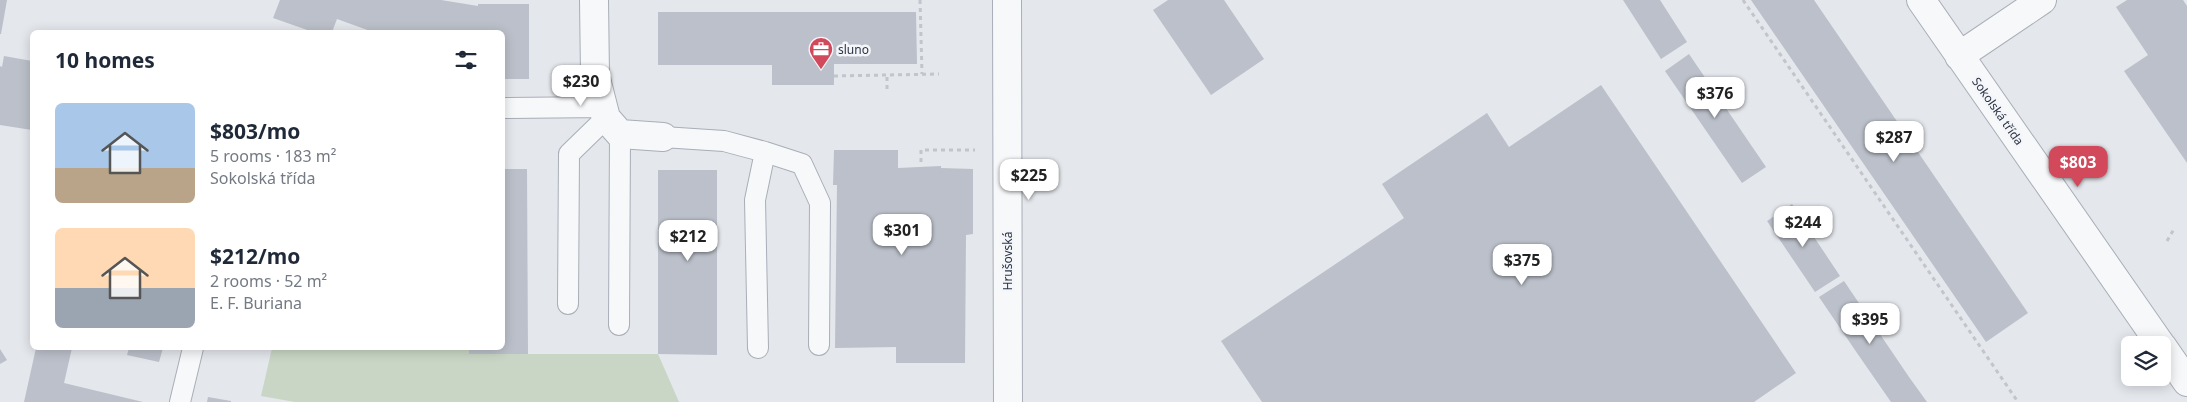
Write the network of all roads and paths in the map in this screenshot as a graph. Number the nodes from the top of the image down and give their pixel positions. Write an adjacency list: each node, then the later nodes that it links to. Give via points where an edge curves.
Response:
1 (594, 0): 14 (street, via 595,75)
2 (920, 0): 8 (path)
3 (1007, 0): 30 (street, Hrušovská)
4 (1743, 0): 31 (path)
5 (1921, 0): 7 (street, Sokolská třída)
6 (2042, 0): 7 (street)
7 (1959, 56): 23 (street, Sokolská třída)
8 (922, 74): 9 (path); 10 (path)
9 (939, 74)
10 (887, 75): 11 (path); 12 (path)
11 (834, 76)
12 (887, 89)
13 (505, 108): 14 (lane)
14 (610, 120): 15 (street); 21 (lane, via 569,154); 22 (lane)
15 (662, 137): 17 (lane, via 724,142)
16 (978, 150): 18 (path, via 921,150)
17 (765, 152): 24 (lane, via 802,164 820,203); 25 (lane, via 755,200)
18 (921, 162)
19 (2174, 229): 20 (path)
20 (2167, 241)
21 (568, 304)
22 (619, 325)
23 (2155, 336)
24 (819, 345)
25 (758, 348)
26 (193, 350): 29 (lane)
27 (2171, 359): 28 (street, Sokolská třída)
28 (2187, 382)
29 (180, 402)
30 (1008, 402)
31 (2018, 402)

